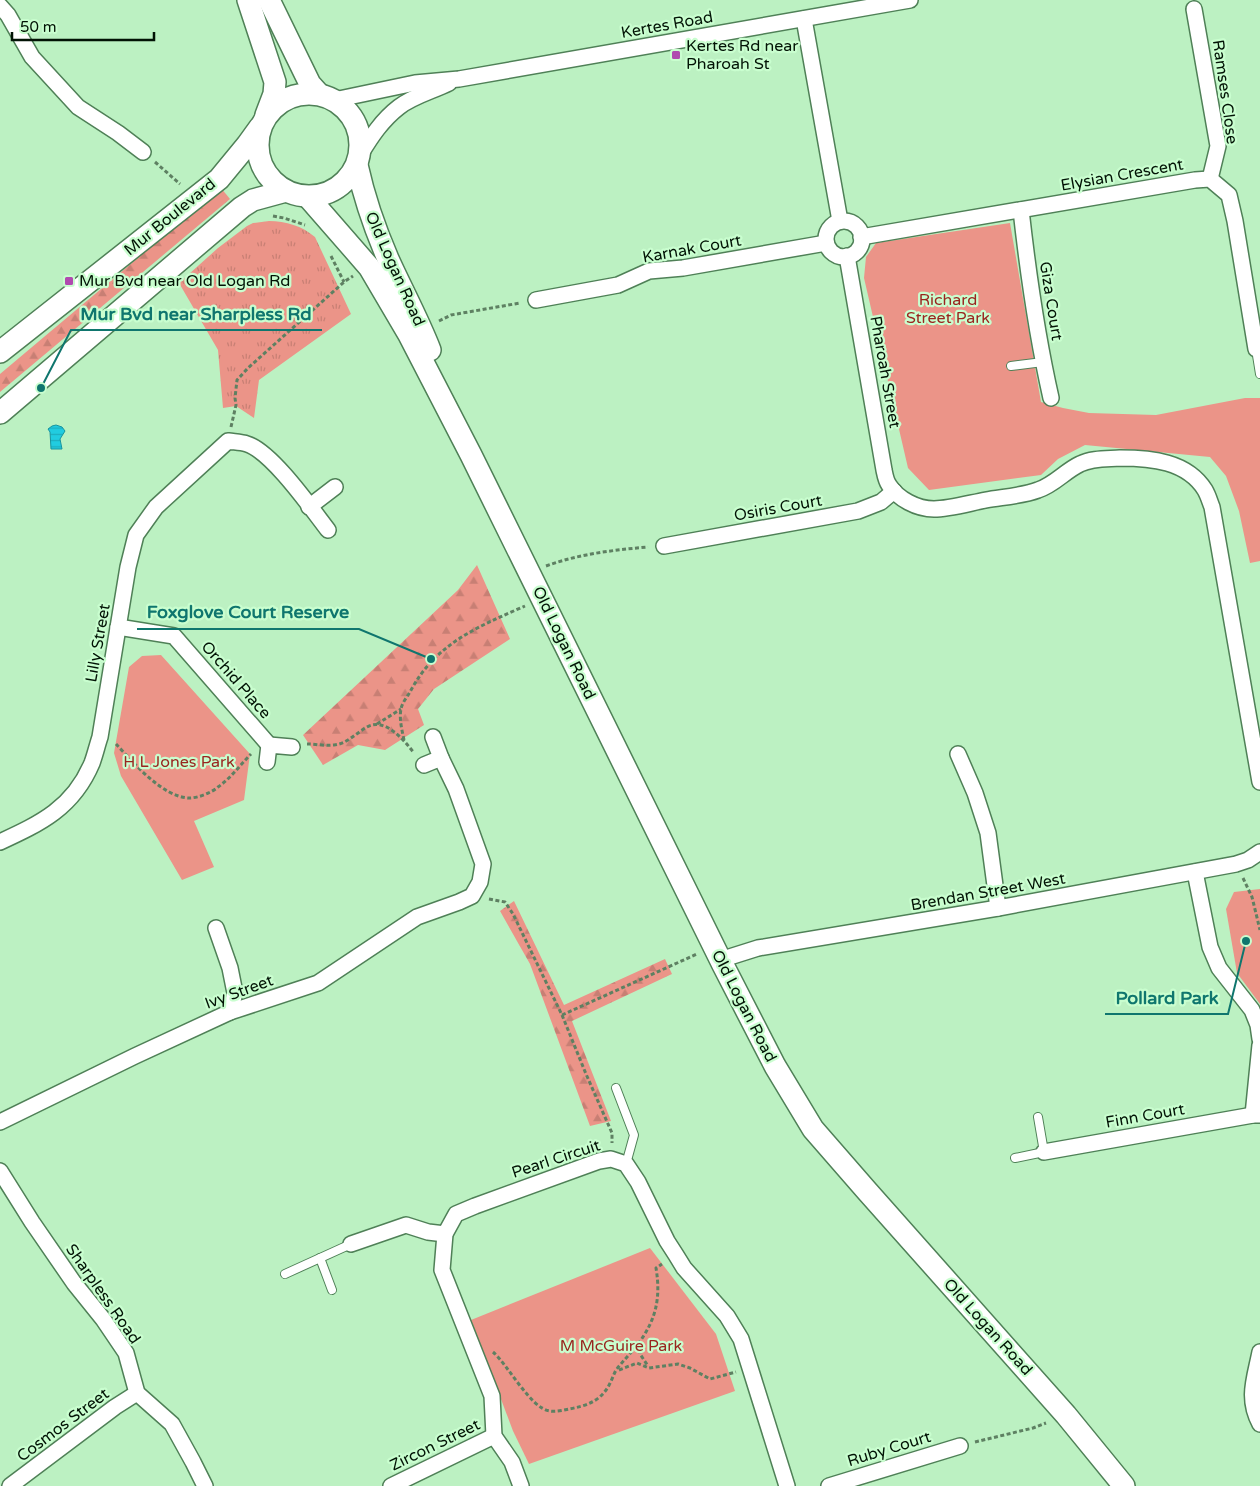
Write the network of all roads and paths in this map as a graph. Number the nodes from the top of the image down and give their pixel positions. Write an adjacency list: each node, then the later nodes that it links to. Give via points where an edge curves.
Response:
1 (248, 0): 9 (main road, via 275,82)
2 (268, 0): 8 (main road, via 310,84)
3 (910, 0): 6 (street, Kertes Road)
4 (0, 6): 10 (street, via 8,14 32,57 78,107)
5 (1194, 9): 12 (street, Ramses Close, via 1218,146)
6 (804, 19): 7 (street, Kertes Road); 18 (street)
7 (459, 79): 8 (street, Kertes Road, via 414,82); 11 (street, Kertes Road, via 400,106 380,124)
8 (326, 97): 9 (main road, via 303,94 288,98 275,106); 11 (main road, via 347,110 356,124 361,139)
9 (263, 122): 14 (main road, via 258,153 263,169); 29 (main road, Mur Boulevard, via 219,179)
10 (143, 152): 13 (path)
11 (358, 160): 15 (main road, via 349,178 337,188 323,195); 27 (main road, Old Logan Road, via 363,193 388,260)
12 (1210, 179): 16 (street, Elysian Crescent); 28 (street, via 1229,195)
13 (180, 184)
14 (286, 191): 15 (main road); 34 (main road, via 253,200 242,207)
15 (308, 197): 24 (main road, Old Logan Road)
16 (1021, 210): 20 (street, Elysian Crescent); 30 (street, Giza Court)
17 (270, 216): 19 (path)
18 (840, 221): 20 (street, via 854,224); 21 (street, via 828,230)
19 (308, 226)
20 (862, 237): 23 (street, via 856,252)
21 (826, 243): 23 (street, via 834,254); 26 (street, Karnak Court, via 649,271 618,285)
22 (330, 254): 25 (path)
23 (847, 256): 38 (street, Pharoah Street, via 884,470)
24 (369, 267): 25 (path); 36 (main road, Old Logan Road, via 409,335)
25 (344, 282): 35 (path, via 237,380 236,406)
26 (536, 300): 27 (path, via 451,315)
27 (422, 330): 36 (main road, Old Logan Road)
28 (1256, 349): 32 (lane)
29 (0, 352)
30 (1043, 362): 31 (lane); 33 (street, Giza Court)
31 (1011, 366)
32 (1260, 373)
33 (1051, 398)
34 (0, 413)
35 (228, 441): 39 (street, via 247,444 263,454); 44 (street, Lilly Street, via 156,507 136,535)
36 (471, 455): 42 (main road, Old Logan Road)
37 (334, 487): 39 (street)
38 (894, 491): 41 (street, Osiris Court, via 881,502 858,511); 58 (street, via 903,500 934,509 1039,490 1080,464 1103,459 1159,460 1175,465 1196,479 1206,491 1212,507)
39 (310, 507): 40 (street)
40 (328, 530)
41 (664, 546): 42 (path, via 568,558)
42 (529, 573): 43 (main road, Old Logan Road)
43 (542, 599): 45 (path, via 469,632 434,658 416,681); 67 (main road, Old Logan Road)
44 (118, 627): 51 (street, Orchid Place, via 174,636); 59 (street, Lilly Street, via 100,737 92,763 57,812)
45 (401, 709): 46 (path); 48 (path)
46 (376, 724): 48 (path); 50 (path, via 350,740 334,745)
47 (433, 737): 55 (street)
48 (404, 740): 56 (path)
49 (116, 743): 53 (path, via 157,784 175,795 190,798 217,788)
50 (309, 744)
51 (269, 745): 52 (street); 57 (street)
52 (292, 746)
53 (250, 754)
54 (958, 754): 64 (street, via 988,834)
55 (441, 758): 56 (street); 63 (street, via 456,789 483,864 480,882)
56 (422, 759)
57 (267, 762)
58 (1260, 782)
59 (0, 842)
60 (1260, 852): 61 (street, Brendan Street West)
61 (1236, 864): 62 (street, Brendan Street West); 66 (path, via 1252,897)
62 (1195, 872): 64 (street, Brendan Street West); 70 (street, via 1210,947 1219,968 1252,1010)
63 (472, 896): 68 (street, Ivy Street, via 417,917 318,983); 69 (path, via 505,902)
64 (998, 908): 67 (street, Brendan Street West)
65 (216, 928): 68 (street, via 235,993)
66 (1260, 930)
67 (717, 954): 69 (path, via 672,964); 94 (main road, Old Logan Road, via 775,1066 814,1129)
68 (230, 1012): 75 (street, Ivy Street)
69 (562, 1015): 78 (path, via 612,1133)
70 (1260, 1039)
71 (1260, 1046): 73 (street)
72 (616, 1088): 79 (lane, via 634,1135)
73 (1256, 1115): 76 (street, Finn Court)
74 (1038, 1117): 76 (lane)
75 (0, 1122)
76 (1044, 1152): 77 (lane, Finn Court)
77 (1015, 1158)
78 (611, 1159): 79 (street, Pearl Circuit); 81 (street, Pearl Circuit, via 456,1214)
79 (626, 1164): 83 (street)
80 (0, 1171): 93 (street, Sharpless Road, via 74,1283 126,1353)
81 (445, 1234): 82 (street, via 406,1225); 88 (street, Pearl Circuit, via 442,1270)
82 (351, 1244): 84 (lane)
83 (676, 1254): 87 (path, via 656,1268 658,1302 653,1320); 91 (street, via 684,1268 727,1316 741,1339)
84 (320, 1258): 85 (lane); 86 (lane)
85 (285, 1274)
86 (332, 1290)
87 (640, 1342): 90 (path, via 640,1354); 92 (path)
88 (473, 1346): 92 (path, via 485,1344 537,1405 550,1412 596,1401 607,1390); 96 (street, Pearl Circuit, via 492,1396)
89 (1260, 1352): 95 (street, via 1252,1384 1252,1400)
90 (649, 1368): 91 (path, via 678,1364 710,1379); 92 (path, via 637,1363)
91 (750, 1368): 102 (street)
92 (616, 1371)
93 (138, 1393): 98 (street, Cosmos Street); 99 (street, via 172,1424)
94 (1066, 1415): 97 (path, via 1033,1428); 104 (main road, Old Logan Road)
95 (1260, 1424)
96 (494, 1436): 100 (street, Zircon Street); 101 (street, via 512,1462)
97 (960, 1446): 103 (street, Ruby Court)
98 (10, 1486)
99 (205, 1486)
100 (391, 1486)
101 (521, 1486)
102 (788, 1486)
103 (829, 1486)
104 (1124, 1486)

